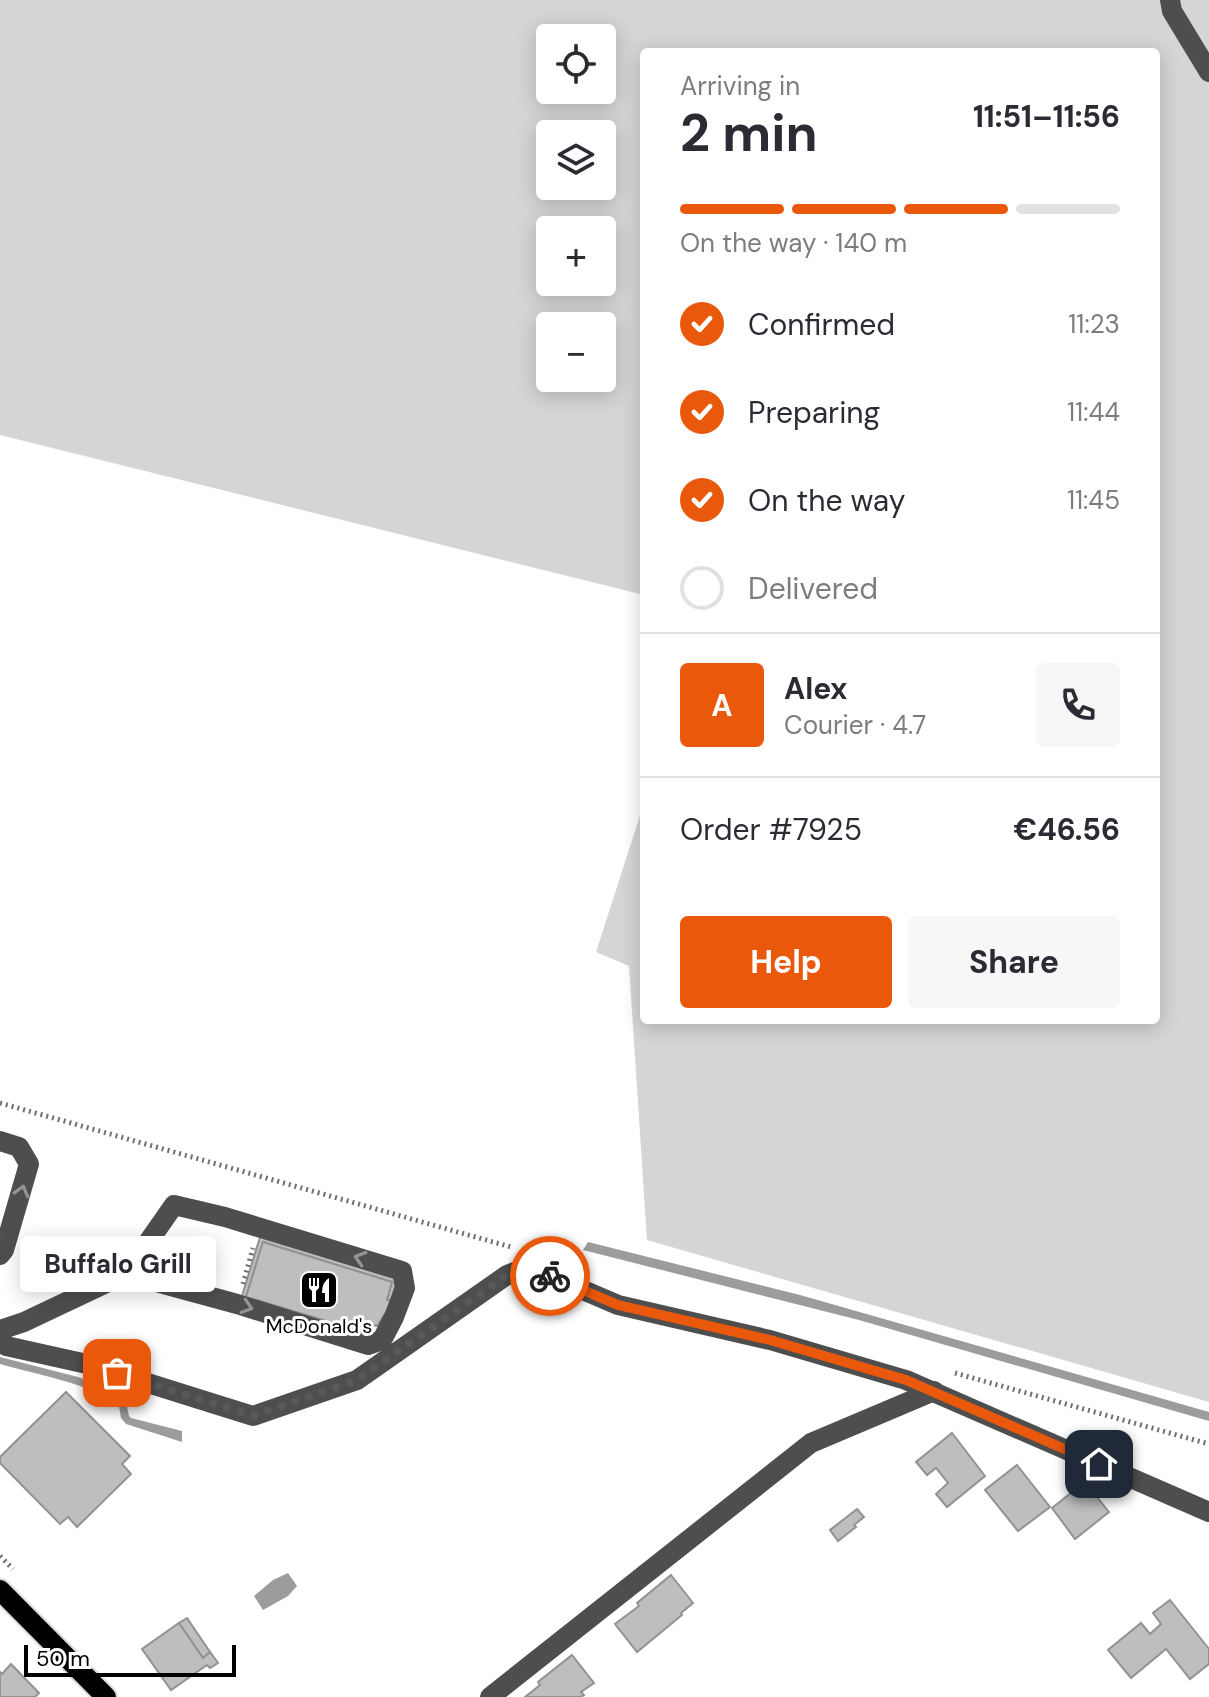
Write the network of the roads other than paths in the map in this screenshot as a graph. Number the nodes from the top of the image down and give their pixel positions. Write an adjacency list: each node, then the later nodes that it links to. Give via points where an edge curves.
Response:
1 (1170, 0): 2 (street)
2 (1209, 72)
3 (0, 1141): 4 (street, one-way to 3, via 29,1164 19,1147)
4 (0, 1255)
5 (117, 1278): 5 (street, one-way to 5, via 149,1280 368,1345 382,1340 405,1288 402,1271 174,1205); 6 (street)
6 (0, 1330)
7 (0, 1338): 8 (street, via 6,1346 87,1364 253,1416 357,1380 507,1275 527,1270 618,1305 770,1340)
8 (934, 1391): 9 (street); 12 (street, via 811,1443)
9 (1209, 1512)
10 (0, 1590): 11 (main road)
11 (106, 1697)
12 (490, 1697)

